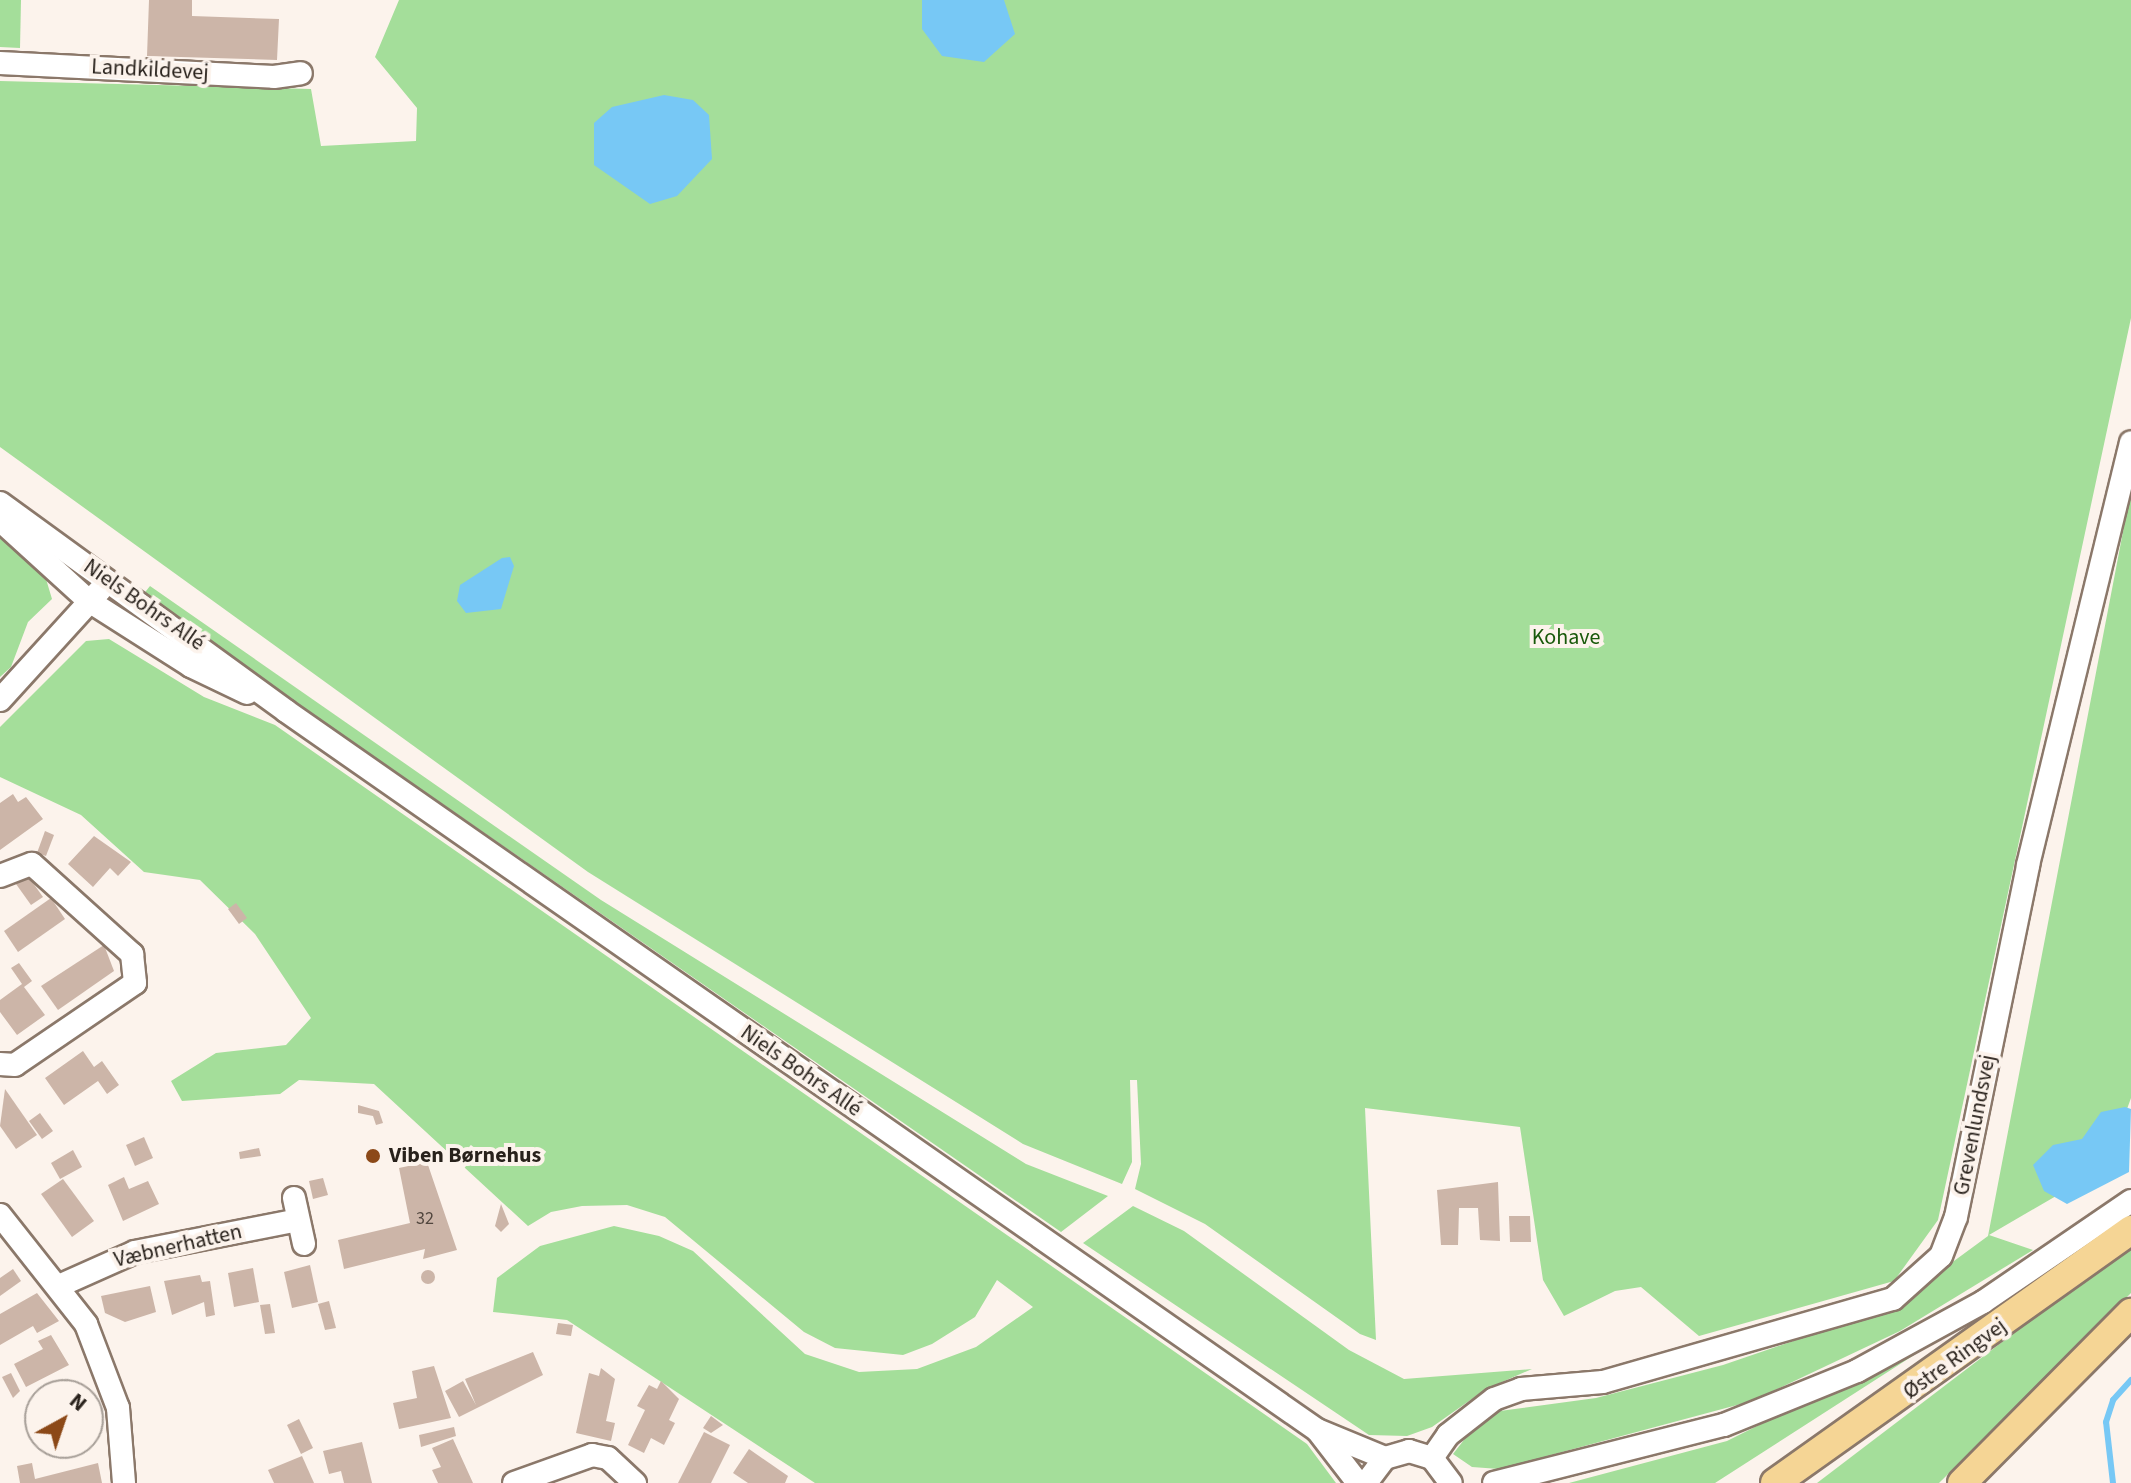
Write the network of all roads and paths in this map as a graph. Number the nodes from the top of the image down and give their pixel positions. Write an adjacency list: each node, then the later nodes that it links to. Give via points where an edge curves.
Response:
1 (0, 63): 2 (street, Landkildevej, via 274,77)
2 (301, 73)
3 (2131, 442): 20 (street, Grevenlundsvej, via 2028,865 1956,1217 1941,1256 1893,1299 1603,1382 1521,1389 1494,1399 1448,1435)
4 (0, 503): 6 (street, Niels Bohrs Allé)
5 (0, 520): 7 (street, Niels Bohrs Allé)
6 (109, 581): 7 (street); 9 (street, Niels Bohrs Allé)
7 (89, 601): 8 (street); 9 (street, Niels Bohrs Allé, via 191,666)
8 (0, 700)
9 (286, 711): 18 (street, Niels Bohrs Allé)
10 (0, 876): 11 (street, via 32,864 132,954 135,983 15,1065)
11 (0, 1064)
12 (2131, 1201): 27 (street, via 1983,1302 1857,1371 1724,1425)
13 (0, 1215): 16 (street)
14 (2131, 1230): 28 (main road, Østre Ringvej)
15 (304, 1244): 16 (street, Væbnerhatten, via 296,1209 135,1252)
16 (61, 1285): 21 (street, via 86,1324 118,1408)
17 (2131, 1313): 29 (main road)
18 (1317, 1430): 19 (street, Niels Bohrs Allé); 24 (street, Niels Bohrs Allé)
19 (1385, 1458): 20 (street, via 1409,1451); 25 (street)
20 (1432, 1458): 26 (street)
21 (124, 1483)
22 (514, 1483): 23 (street, via 592,1455 608,1458)
23 (635, 1483)
24 (1358, 1483)
25 (1366, 1483)
26 (1451, 1483)
27 (1494, 1483)
28 (1775, 1483)
29 (1962, 1483)

